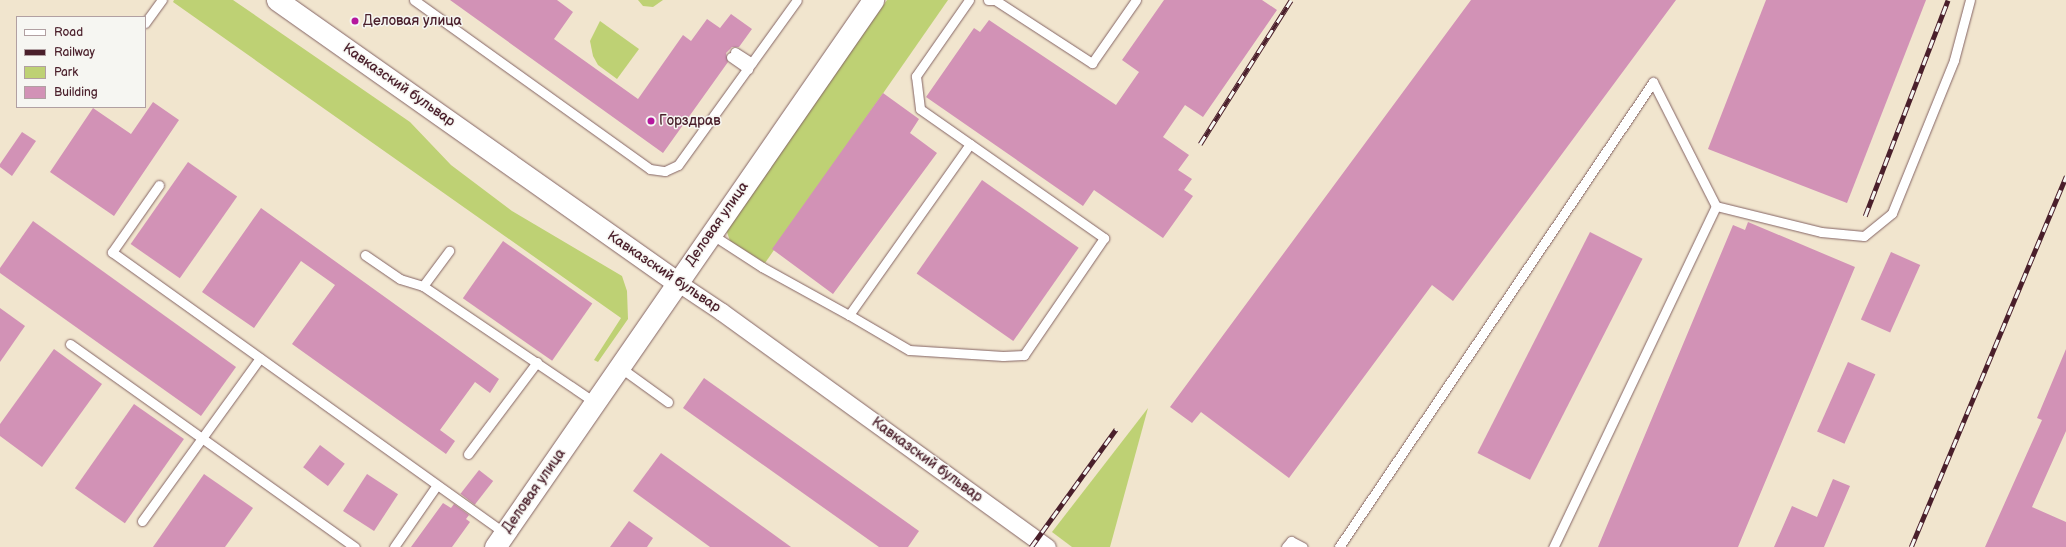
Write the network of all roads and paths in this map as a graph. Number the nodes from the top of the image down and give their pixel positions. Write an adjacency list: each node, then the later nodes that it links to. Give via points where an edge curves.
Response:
1 (162, 0): 10 (lane)
2 (277, 0): 19 (street, Кавказский бульвар)
3 (414, 0): 12 (lane, via 650,169 665,171 678,165)
4 (797, 0): 12 (lane)
5 (873, 0): 16 (street, Деловая улица)
6 (969, 0): 13 (lane, via 916,76 920,109)
7 (988, 0): 8 (lane, via 996,0 1092,63)
8 (1136, 0)
9 (1970, 0): 15 (lane, via 1954,60 1892,214 1870,232 1864,236 1821,232)
10 (146, 22)
11 (733, 54): 12 (lane)
12 (750, 66)
13 (970, 144): 21 (lane); 21 (lane, via 1104,238 1024,355 909,350)
14 (159, 185): 23 (lane, via 112,252)
15 (1716, 206): 38 (lane, via 1653,82); 39 (lane)
16 (710, 233): 19 (street, Деловая улица); 21 (lane, via 762,267)
17 (449, 251): 20 (lane)
18 (365, 256): 20 (lane, via 400,279)
19 (677, 282): 25 (street, Деловая улица); 36 (street, Кавказский бульвар)
20 (423, 286): 24 (lane)
21 (849, 315)
22 (70, 344): 28 (lane)
23 (260, 358): 28 (lane); 30 (lane)
24 (537, 362): 27 (lane); 29 (lane)
25 (621, 368): 26 (lane); 27 (street, Деловая улица)
26 (668, 402)
27 (596, 403): 32 (street, Деловая улица)
28 (202, 438): 31 (lane); 34 (lane)
29 (468, 454)
30 (437, 485): 32 (lane); 35 (lane)
31 (142, 522)
32 (500, 540)
33 (1300, 546): 37 (lane, via 1290,541)
34 (356, 547)
35 (394, 547)
36 (1047, 547)
37 (1286, 547)
38 (1339, 547)
39 (1553, 547)

